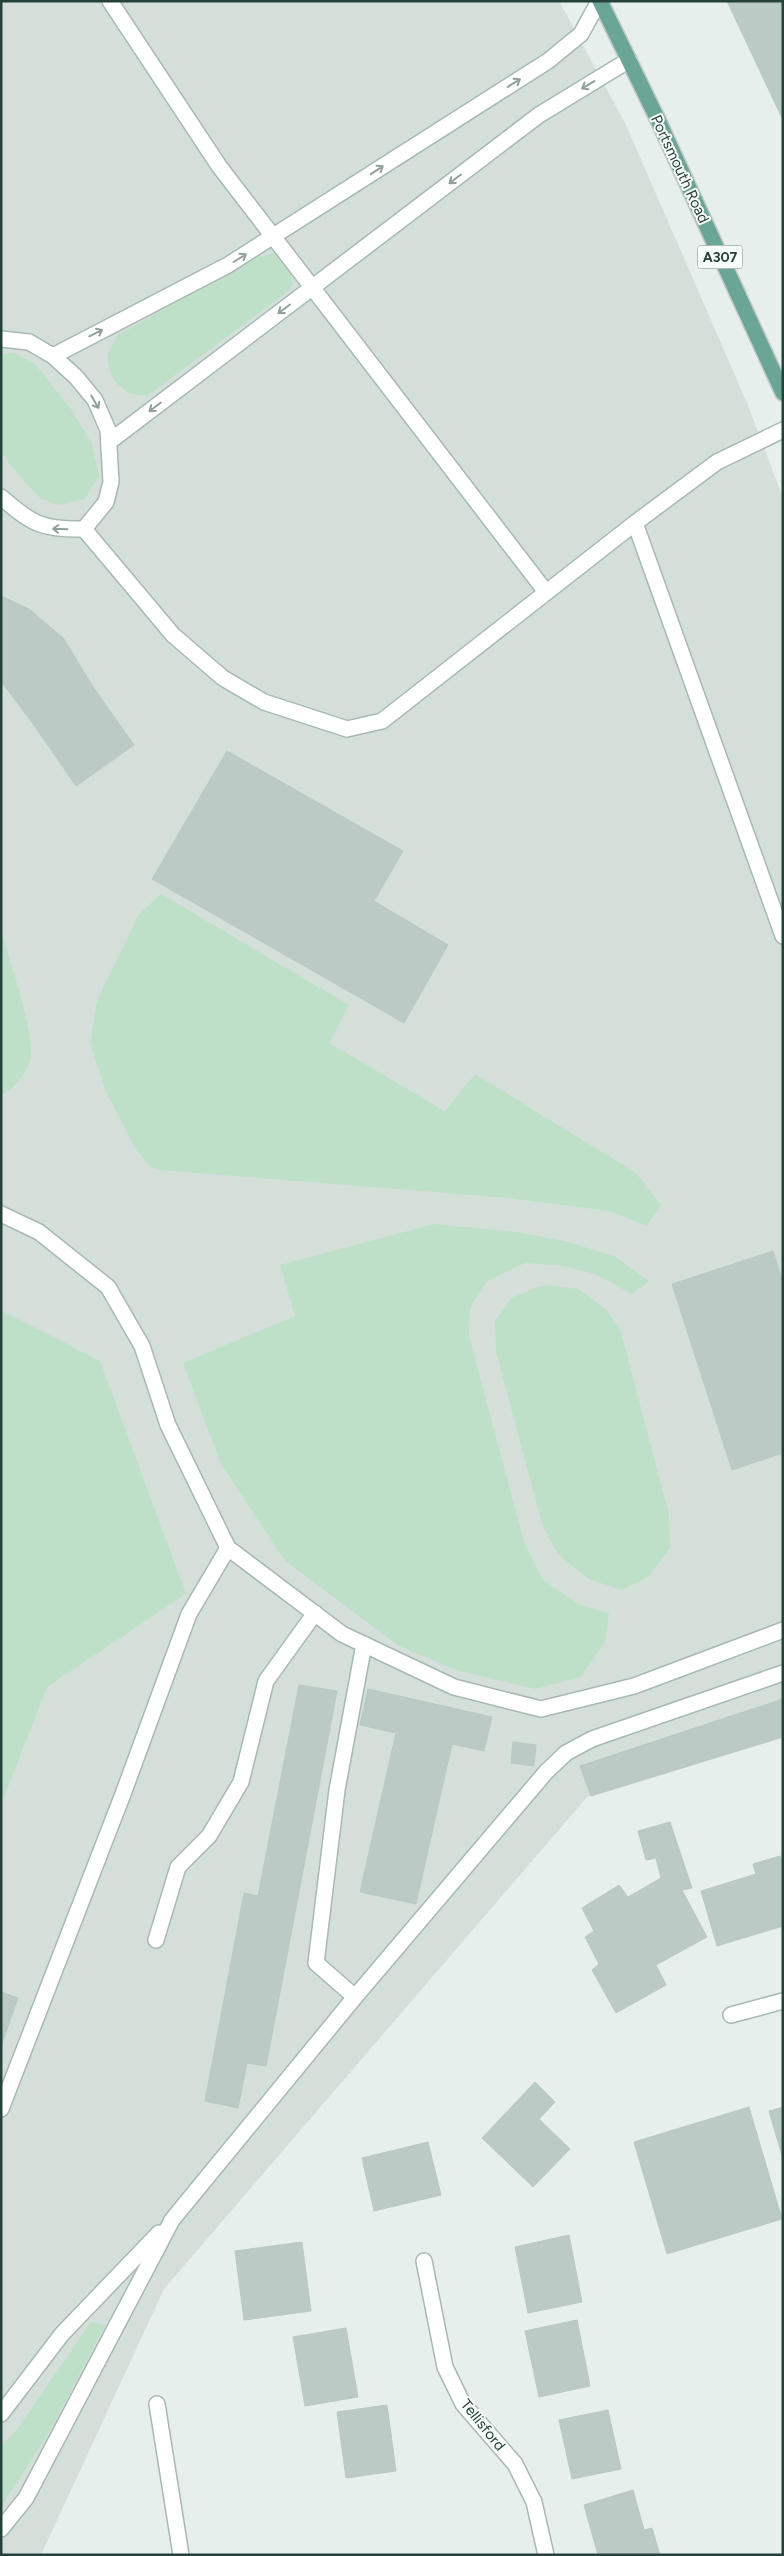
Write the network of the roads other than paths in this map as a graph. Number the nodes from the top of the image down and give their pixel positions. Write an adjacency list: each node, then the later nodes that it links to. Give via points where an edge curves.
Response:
1 (110, 1): 4 (street, via 219,166)
2 (599, 1): 3 (main road, Portsmouth Road / A307); 4 (street, one-way to 2, via 548,61 581,34)
3 (629, 60): 5 (street, one-way to 5, via 539,115); 8 (main road, Portsmouth Road / A307)
4 (274, 237): 5 (street); 7 (street, one-way to 4, via 228,265)
5 (313, 287): 10 (street, one-way to 10); 14 (street)
6 (1, 339): 7 (street, via 29,342)
7 (53, 356): 10 (street, one-way to 10, via 95,400 108,430)
8 (783, 393)
9 (783, 430): 12 (street, via 717,462)
10 (109, 442): 13 (street, via 111,482 106,502)
11 (1, 497): 13 (street, one-way to 11, via 53,530 23,516)
12 (635, 523): 14 (street); 15 (street)
13 (84, 530): 14 (street, via 173,635 223,678 264,702 347,729 382,722)
14 (546, 592)
15 (783, 936)
16 (1, 1214): 17 (street, via 39,1232 108,1287 142,1346 168,1425)
17 (228, 1548): 18 (street); 26 (street, via 189,1614)
18 (315, 1613): 20 (street, via 342,1634); 22 (street, via 266,1681 241,1782 209,1836 178,1867)
19 (783, 1630): 20 (street, via 634,1686 542,1708 454,1687)
20 (364, 1644): 23 (street, via 337,1790 316,1964)
21 (783, 1674): 23 (street, via 592,1739 566,1753 546,1772)
22 (156, 1940)
23 (355, 1997): 27 (street)
24 (783, 2001): 25 (street)
25 (731, 2015)
26 (1, 2109)
27 (172, 2220): 30 (street, via 62,2334); 31 (street, via 26,2498)
28 (424, 2261): 33 (street, Tellisford, via 445,2367 464,2404 515,2464 534,2502)
29 (157, 2404): 32 (street)
30 (1, 2414)
31 (1, 2529)
32 (181, 2555)
33 (546, 2555)

